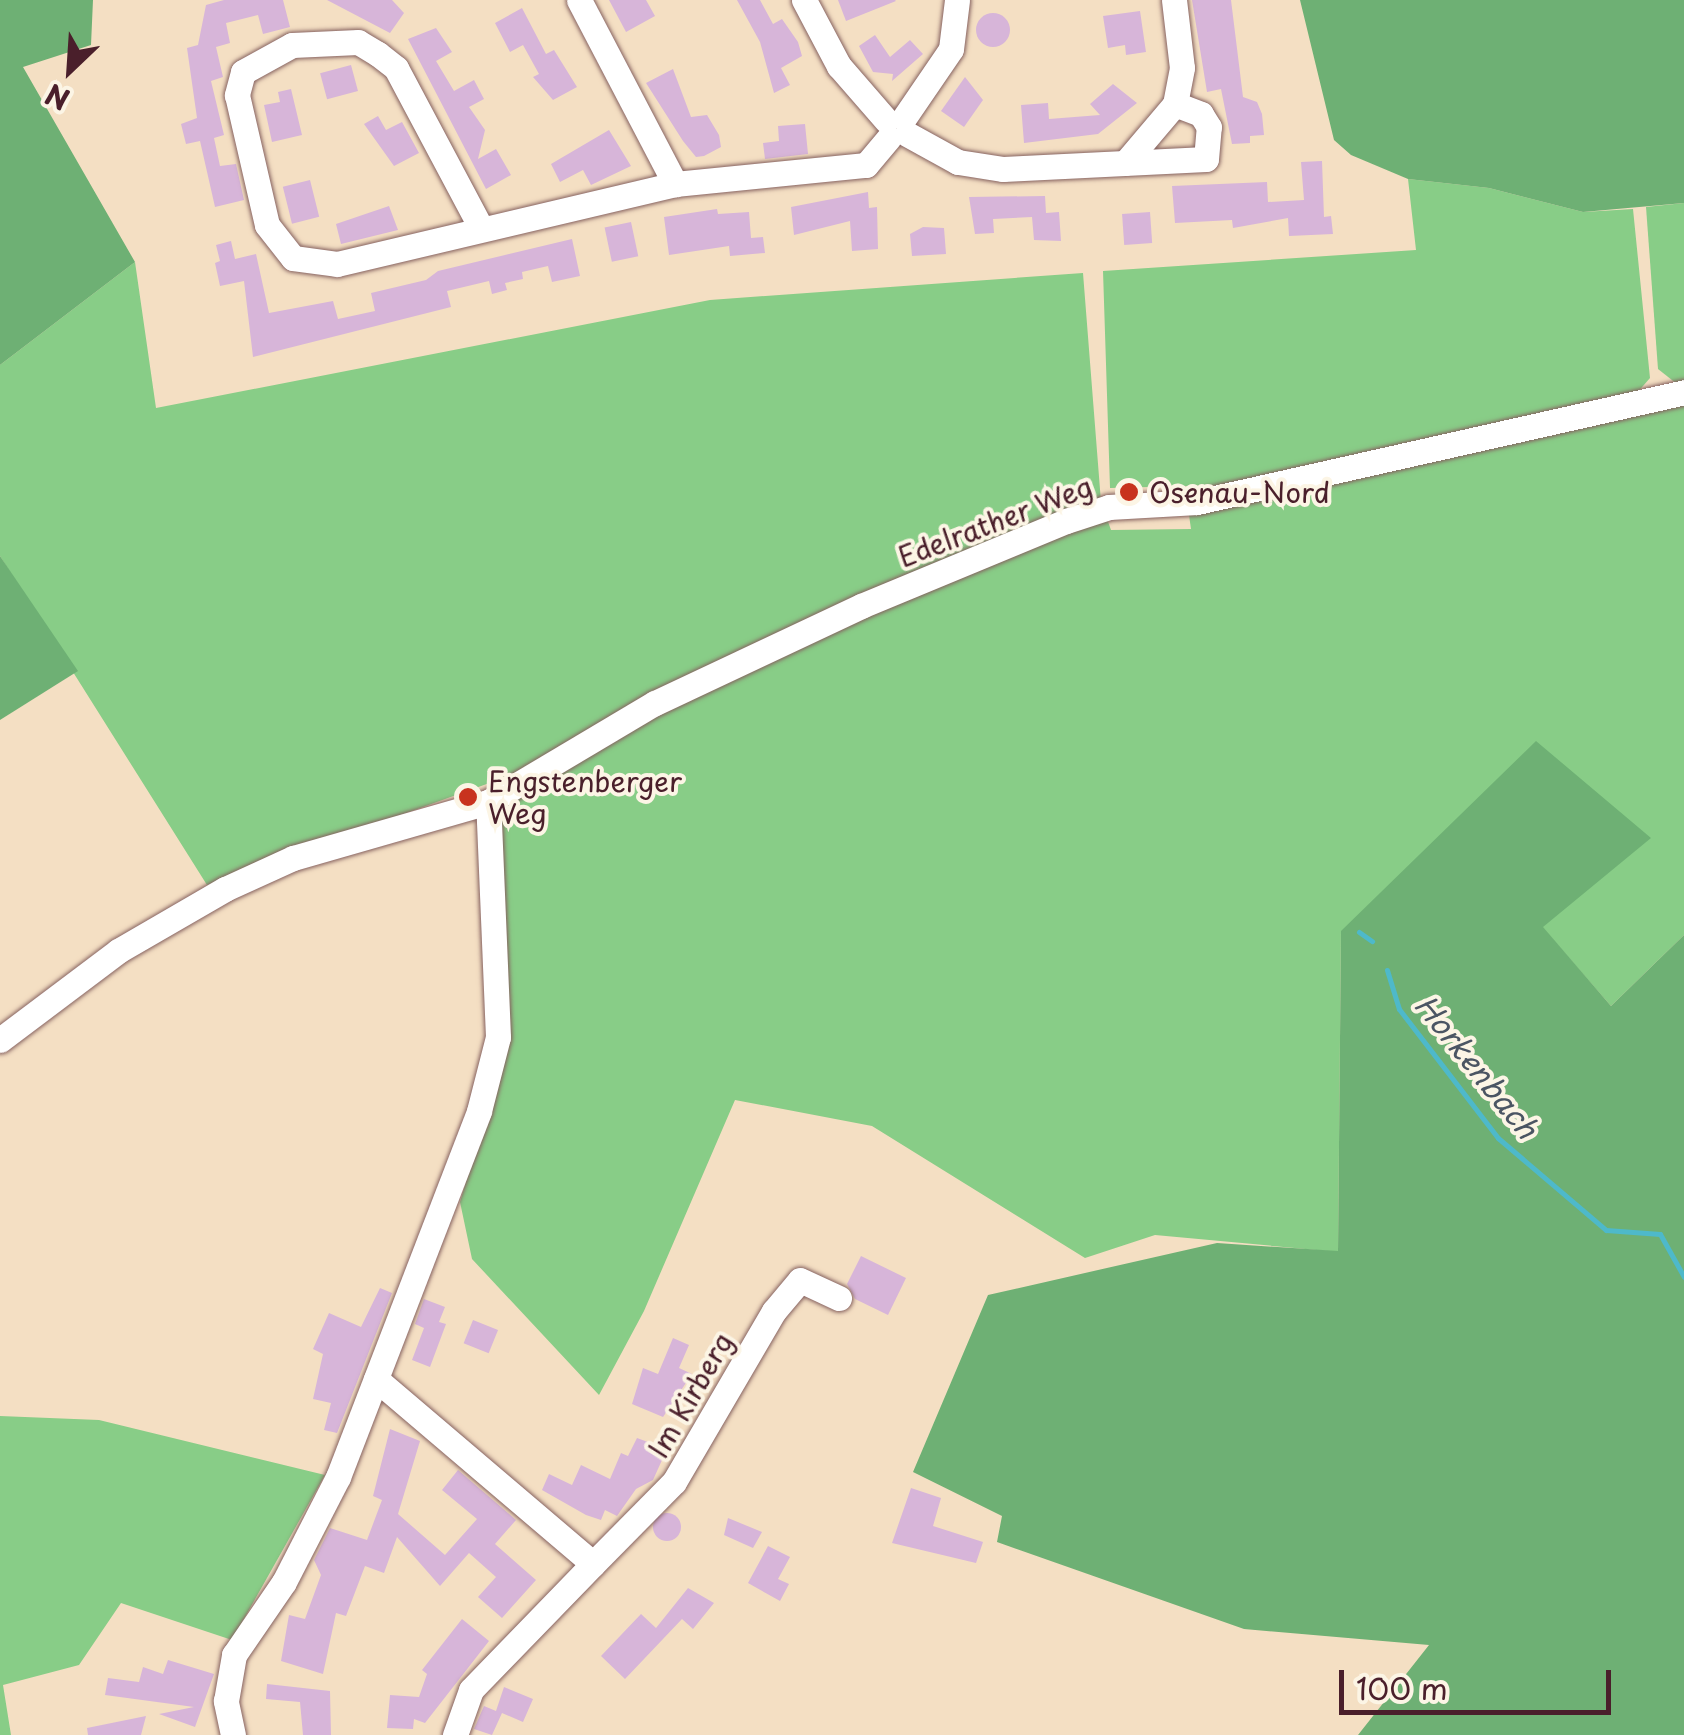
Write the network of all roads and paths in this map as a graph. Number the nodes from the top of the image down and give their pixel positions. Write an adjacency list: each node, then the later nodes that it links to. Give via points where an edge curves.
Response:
1 (579, 0): 8 (street)
2 (804, 0): 6 (street, via 840,66)
3 (957, 0): 6 (street, via 951,49)
4 (1174, 0): 5 (street, via 1182,68)
5 (1175, 104): 7 (street); 7 (street, via 1201,114 1209,127 1206,159)
6 (896, 127): 7 (street, via 958,162 1003,170); 8 (street, via 866,166)
7 (1125, 163)
8 (675, 184): 9 (street)
9 (481, 228): 9 (street, via 337,264 293,258 266,225 237,95 242,72 292,45 358,42 378,54 396,68)
10 (1684, 392): 11 (street, Edelrather Weg, via 1197,502 1109,506 860,606 672,695)
11 (488, 802): 12 (street, Edelrather Weg, via 293,858 226,889 118,951); 14 (street, via 498,1037 448,1200)
12 (0, 1040)
13 (839, 1298): 15 (street, Im Kirberg, via 800,1280 674,1482)
14 (376, 1379): 15 (street); 16 (street, via 338,1477 284,1582 234,1654 226,1701)
15 (594, 1564): 17 (street, Im Kirberg, via 472,1690)
16 (233, 1735)
17 (455, 1735)

